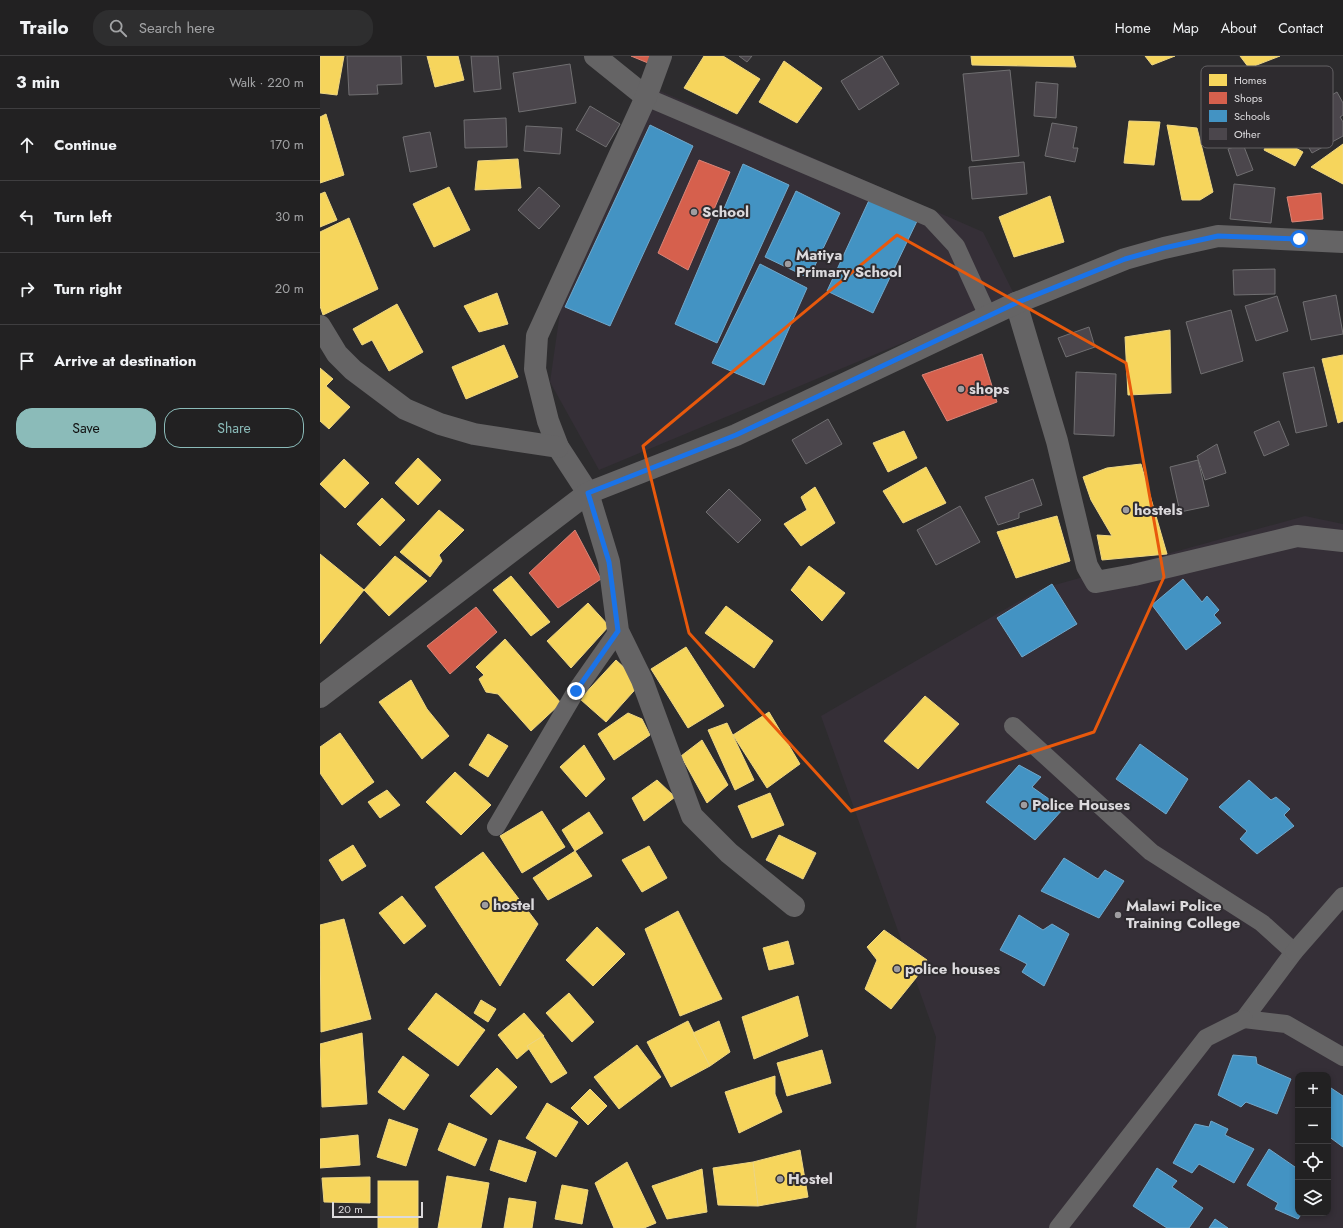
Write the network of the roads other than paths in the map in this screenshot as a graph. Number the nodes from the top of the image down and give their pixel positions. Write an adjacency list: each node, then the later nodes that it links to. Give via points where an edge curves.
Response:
1 (595, 56): 3 (street)
2 (661, 56): 3 (street)
3 (646, 97): 6 (lane, via 930,218 956,246); 8 (street, via 537,336 535,369 548,421)
4 (1343, 242): 5 (street, via 1218,236 1125,259)
5 (1016, 303): 6 (street); 10 (street, via 1057,441 1087,566 1096,582 1296,536)
6 (988, 316): 9 (street, via 736,435)
7 (320, 326): 8 (street, via 337,354 353,370 405,409 440,424 474,434)
8 (558, 448): 9 (street)
9 (588, 493): 11 (street, via 609,562); 12 (street)
10 (1343, 541)
11 (618, 631): 14 (lane, via 576,691); 16 (street, via 642,680 692,816 729,853)
12 (320, 697)
13 (1013, 726): 17 (lane, via 1152,852 1262,923)
14 (496, 827)
15 (1343, 896): 17 (lane)
16 (794, 906)
17 (1294, 952): 18 (lane)
18 (1244, 1019): 19 (lane, via 1286,1024); 20 (lane, via 1206,1038)
19 (1343, 1056)
20 (1058, 1228)

